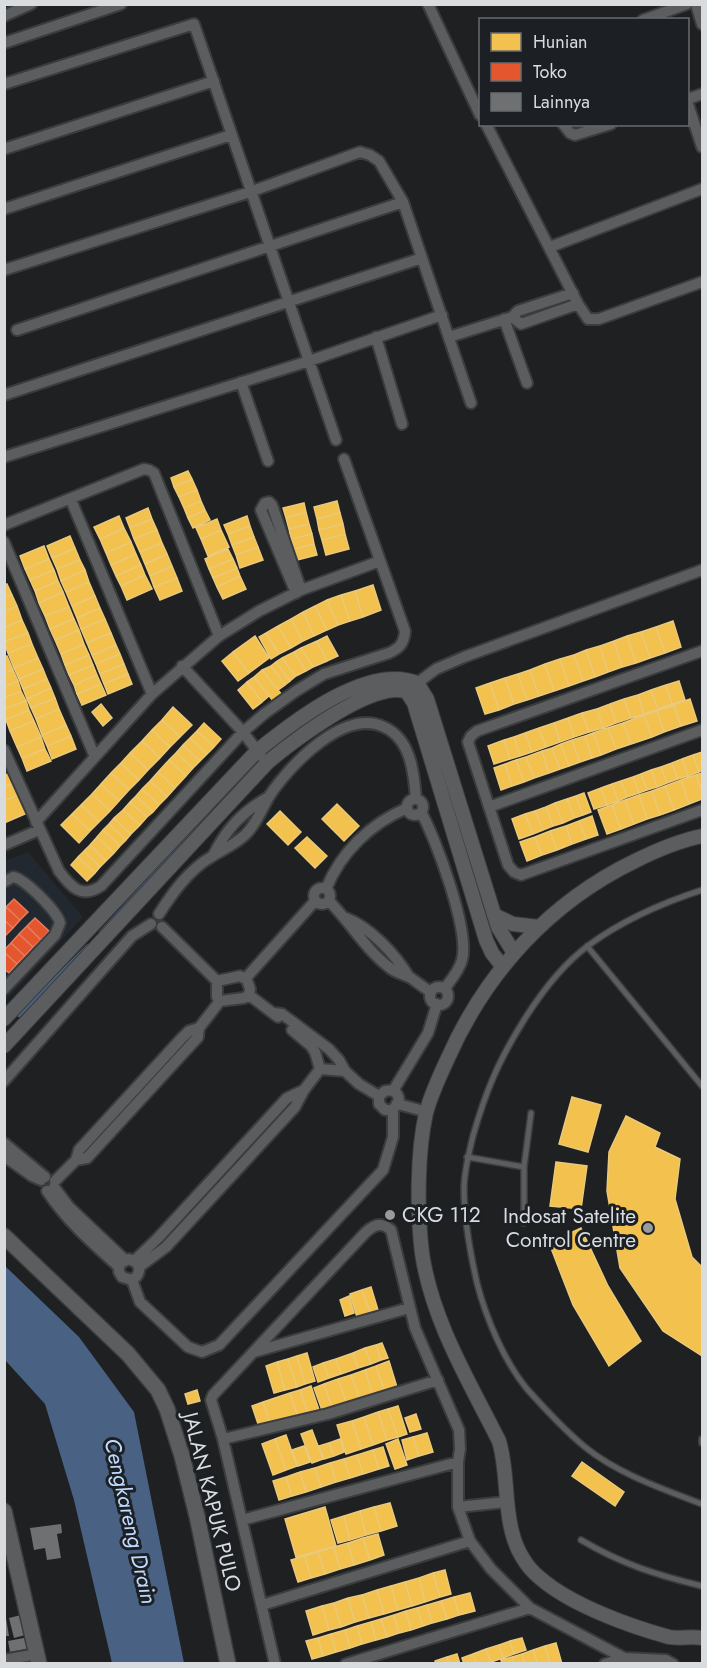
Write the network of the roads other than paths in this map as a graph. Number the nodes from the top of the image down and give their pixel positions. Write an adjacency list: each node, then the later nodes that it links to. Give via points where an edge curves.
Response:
1 (32, 4): 7 (street)
2 (122, 4): 10 (street)
3 (428, 4): 14 (street)
4 (687, 4): 6 (street)
5 (696, 4): 9 (street)
6 (661, 8): 8 (street)
7 (4, 16)
8 (646, 18)
9 (702, 24)
10 (4, 44)
11 (214, 81): 12 (street, via 194,24); 18 (street); 20 (street)
12 (4, 84)
13 (689, 110): 19 (street)
14 (479, 113)
15 (487, 126): 26 (street)
16 (565, 126): 17 (street, via 575,135)
17 (604, 126)
18 (231, 135): 22 (street); 24 (street)
19 (702, 147)
20 (4, 149)
21 (702, 189): 26 (street)
22 (250, 192): 23 (street, via 360,152 379,161); 25 (street); 28 (street)
23 (403, 202): 25 (street); 27 (street)
24 (4, 209)
25 (269, 246): 31 (street); 35 (street)
26 (550, 247): 30 (street)
27 (422, 258): 31 (street); 33 (street)
28 (4, 270)
29 (702, 282): 32 (street, via 599,319 588,319)
30 (573, 293): 32 (street); 34 (street)
31 (288, 302): 38 (street); 41 (street)
32 (578, 304): 34 (street, via 521,324)
33 (442, 315): 36 (street); 37 (street)
34 (508, 318): 37 (street); 40 (street)
35 (17, 330)
36 (376, 337): 38 (street); 43 (street)
37 (449, 338): 42 (street)
38 (309, 361): 39 (street); 44 (street)
39 (241, 382): 45 (street); 47 (street)
40 (527, 383)
41 (4, 395)
42 (471, 403)
43 (402, 424)
44 (336, 440)
45 (4, 457)
46 (344, 459): 51 (street)
47 (268, 461)
48 (71, 500): 49 (street); 54 (street, via 144,470 152,471); 59 (street)
49 (4, 525)
50 (4, 542): 64 (street)
51 (380, 561): 53 (street); 61 (street, via 405,631 402,644 390,653 311,682 280,701)
52 (702, 570): 58 (street, via 464,657 436,669)
53 (298, 592): 53 (street, via 261,510 265,503 272,505); 54 (street)
54 (219, 636): 57 (street)
55 (700, 652): 56 (street); 68 (street, via 477,731 468,742)
56 (702, 664)
57 (182, 666): 59 (street); 61 (street)
58 (412, 687): 63 (street, via 396,677 346,692 304,715); 65 (street, via 393,690 327,718); 82 (street, via 427,699); 88 (street, via 486,940)
59 (152, 694): 64 (street)
60 (702, 730): 68 (street)
61 (243, 732): 63 (street); 72 (street, via 93,891 79,891 66,880)
62 (4, 750): 72 (street)
63 (257, 751): 65 (street); 98 (street)
64 (95, 758): 72 (street)
65 (267, 763): 99 (street)
66 (269, 797): 67 (street, via 316,745 364,722 383,726 399,739 412,763); 75 (street, via 234,823); 75 (street, via 246,834)
67 (416, 799): 69 (street, via 409,801); 71 (street, via 422,802)
68 (489, 807): 70 (street, via 508,865 521,875)
69 (407, 808): 71 (street, via 411,814); 77 (street, via 366,833 338,864)
70 (702, 810)
71 (421, 812): 91 (street, via 447,874 463,950 458,969)
72 (37, 826): 74 (street)
73 (702, 836): 85 (street, via 658,849 624,866 572,898)
74 (4, 845)
75 (213, 856): 81 (street, via 184,880)
76 (4, 882): 92 (street, via 13,877 21,880 56,912 60,923 55,935)
77 (326, 889): 79 (street, via 316,891); 80 (street)
78 (702, 890): 86 (lane, via 658,906)
79 (315, 901): 80 (street, via 321,905); 89 (street)
80 (329, 901): 93 (street, via 346,918 365,928 397,958 409,977)
81 (159, 914): 83 (street, via 152,916); 84 (street, via 165,922)
82 (494, 915): 85 (street, via 513,924); 87 (street)
83 (151, 924): 84 (street); 103 (street, via 132,936)
84 (162, 927): 90 (street)
85 (539, 927): 87 (street)
86 (587, 946): 104 (lane); 112 (lane, via 535,1002 509,1043 489,1085)
87 (514, 953): 88 (street)
88 (502, 967): 108 (street, via 459,1032)
89 (246, 978): 90 (street); 94 (street)
90 (218, 981): 95 (street)
91 (445, 988): 93 (street, via 438,986); 96 (street, via 448,998)
92 (4, 989)
93 (430, 992): 96 (street)
94 (249, 995): 95 (street); 97 (street)
95 (220, 1000): 114 (street, via 199,1028 181,1039 80,1150 76,1160)
96 (437, 1005): 105 (street, via 428,1033)
97 (274, 1013): 101 (street, via 311,1046); 102 (street, via 282,1014 322,1044)
98 (5, 1019): 99 (street)
99 (18, 1032): 100 (street)
100 (4, 1046)
101 (320, 1069): 102 (street); 117 (street, via 304,1090 287,1098 158,1238)
102 (345, 1071): 106 (street)
103 (4, 1081)
104 (702, 1086)
105 (393, 1091): 106 (street); 107 (street, via 398,1096)
106 (379, 1096): 107 (street, via 381,1108)
107 (396, 1107): 108 (street); 118 (street, via 393,1137 383,1170 219,1345 202,1352 188,1347 140,1302)
108 (426, 1112): 126 (street, via 419,1214 422,1254 441,1325 499,1442)
109 (531, 1113): 113 (lane)
110 (4, 1143): 114 (street)
111 (4, 1156): 114 (street)
112 (468, 1157): 113 (lane); 127 (lane, via 464,1187 467,1229 482,1302 498,1341 526,1387 586,1448 621,1470)
113 (524, 1167): 115 (lane)
114 (48, 1183): 117 (street, via 62,1213 87,1239)
115 (524, 1223)
116 (4, 1236): 142 (main road, JALAN KAPUK PULO, via 128,1354 163,1399 195,1506)
117 (129, 1264): 118 (street, via 138,1275); 118 (street, via 119,1272)
118 (132, 1280)
119 (409, 1308): 120 (street); 120 (street, via 391,1230 379,1224 366,1232); 121 (street)
120 (253, 1352): 122 (street, via 211,1400)
121 (438, 1380): 122 (street, via 328,1414); 125 (street, via 459,1430)
122 (223, 1439): 130 (street)
123 (702, 1439): 124 (lane)
124 (702, 1443)
125 (458, 1462): 128 (street); 130 (street)
126 (507, 1502): 128 (street); 137 (street, via 512,1533 522,1558 540,1578 590,1608)
127 (702, 1504)
128 (458, 1507): 132 (street)
129 (4, 1511): 140 (main road)
130 (242, 1520): 134 (street)
131 (581, 1540): 133 (lane, via 627,1565)
132 (470, 1541): 134 (street); 135 (street, via 491,1569)
133 (702, 1586)
134 (262, 1605): 143 (street)
135 (530, 1608): 139 (street); 144 (street)
136 (702, 1638): 137 (street)
137 (680, 1639): 138 (street)
138 (702, 1647)
139 (624, 1658): 145 (street); 146 (street, via 666,1660)
140 (38, 1659): 141 (street)
141 (4, 1660)
142 (228, 1664)
143 (275, 1664)
144 (346, 1664)
145 (605, 1664)
146 (673, 1664)

